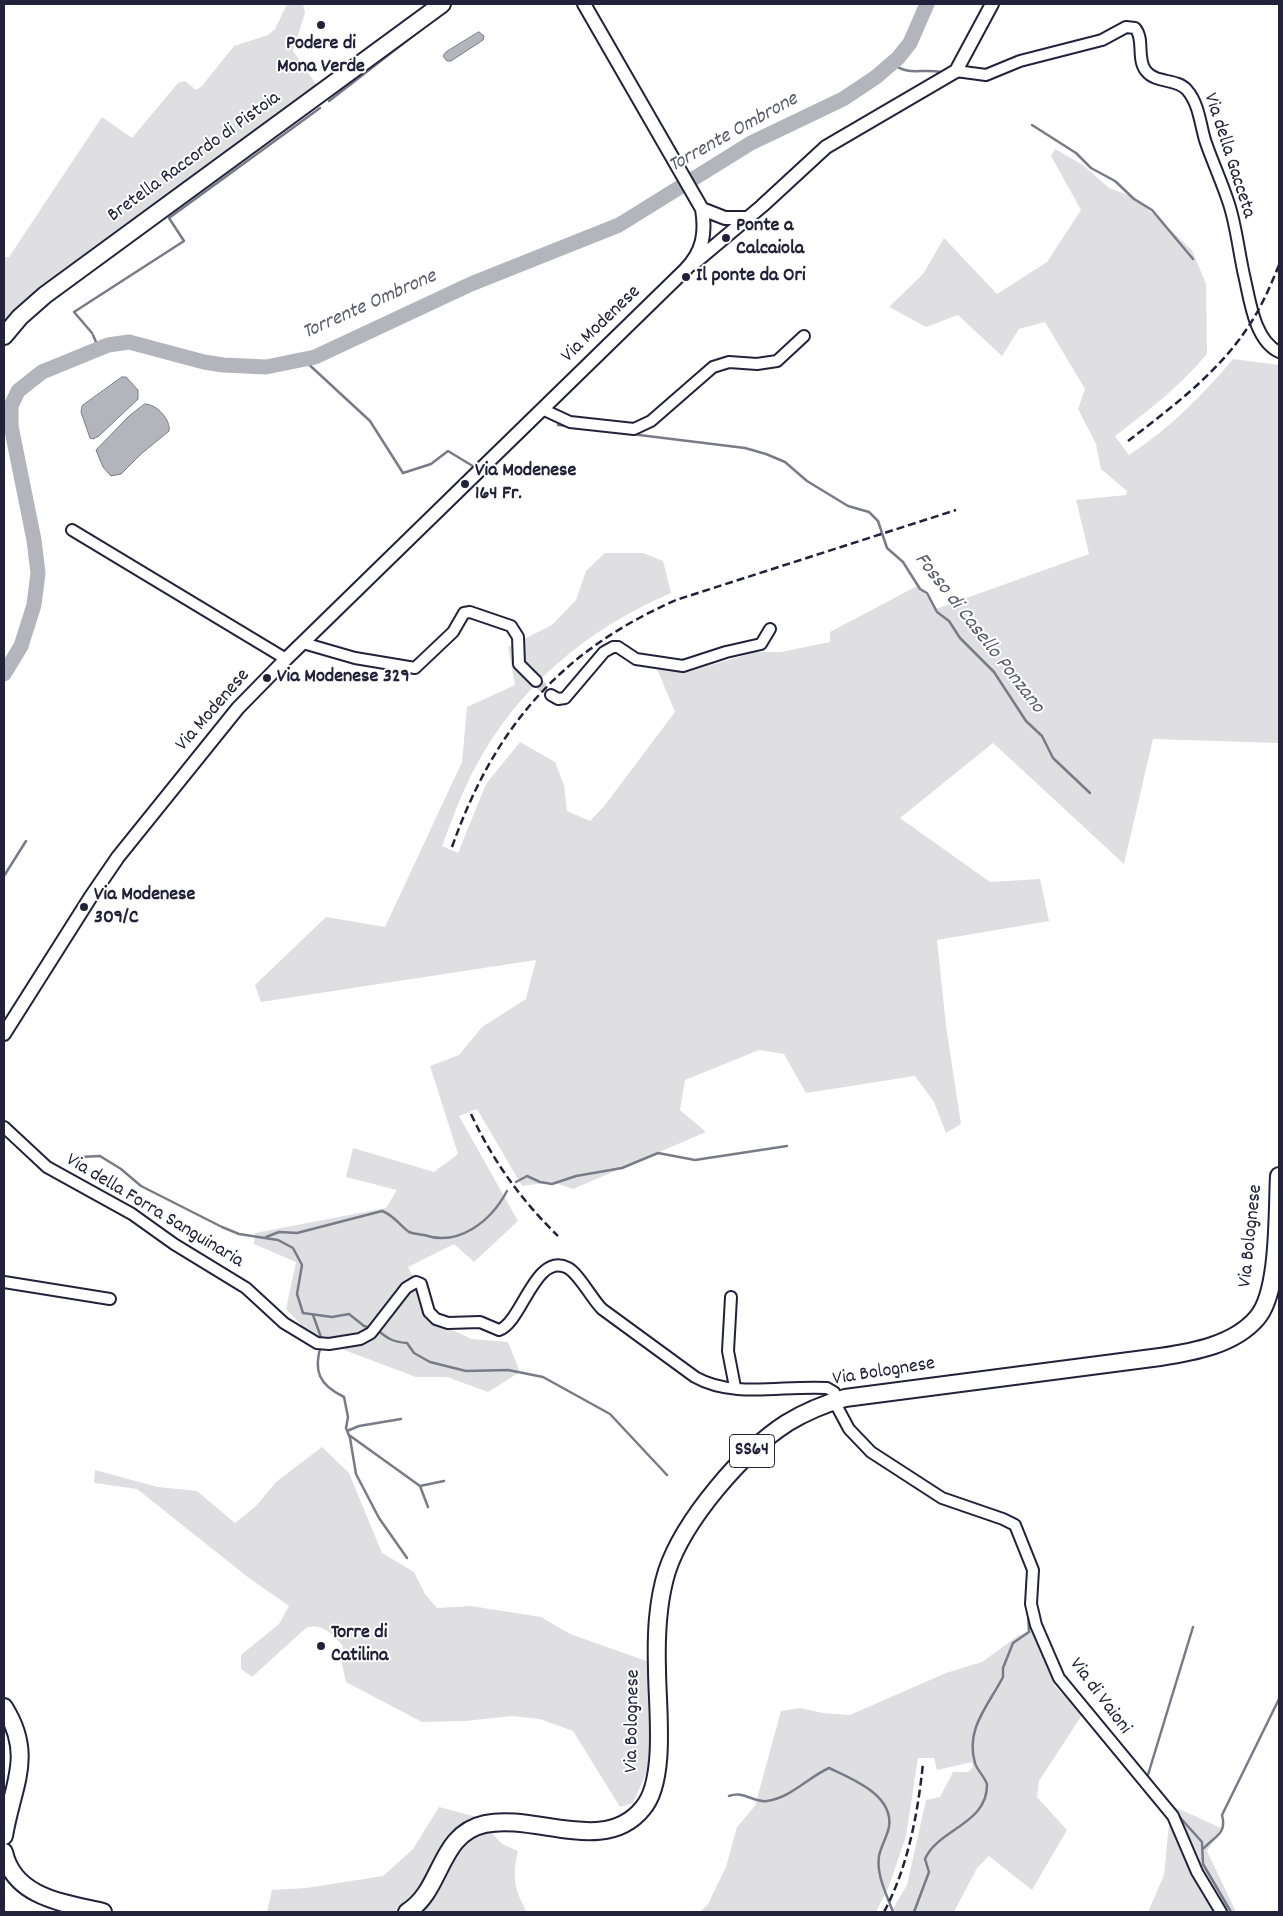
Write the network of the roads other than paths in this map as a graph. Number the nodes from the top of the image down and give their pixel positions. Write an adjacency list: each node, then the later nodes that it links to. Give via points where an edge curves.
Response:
1 (442, 4): 8 (main road, Bretella Raccordo di Pistoia, via 45,295)
2 (584, 4): 5 (street)
3 (992, 4): 4 (street)
4 (956, 70): 6 (street, via 826,147); 10 (street, Via della Gacceta, via 986,75 1020,60 1102,40 1126,27 1135,28 1147,72 1184,87 1194,101 1230,206 1248,294 1265,342)
5 (699, 204): 6 (street, via 725,218); 7 (street, via 704,238)
6 (748, 218): 7 (street, via 703,258)
7 (688, 267): 11 (street, Via Modenese)
8 (4, 336)
9 (804, 336): 11 (street, via 777,361 758,364 729,362 713,367 651,421 634,429 570,422)
10 (1279, 352)
11 (542, 410): 14 (street, Via Modenese)
12 (72, 530): 15 (street)
13 (770, 629): 17 (street, via 761,644 684,666 636,659 613,647 604,652 565,698 558,699)
14 (303, 643): 15 (street, Via Modenese); 16 (street, via 355,658 414,668 452,632 464,613 470,612 514,629 518,637 519,664)
15 (286, 659): 18 (street, Via Modenese, via 238,708 118,857)
16 (536, 681)
17 (552, 695)
18 (4, 1034)
19 (4, 1127): 24 (street, Via della Forra Sanguinaria, via 47,1167 132,1214 246,1288 284,1323 317,1343 360,1339 371,1333 406,1288 416,1282 421,1284 429,1312 436,1319 448,1323 480,1322 499,1330 511,1322 542,1273 551,1267 561,1266 574,1274 602,1309 695,1377 708,1384)
20 (1279, 1176): 25 (main road, Via Bolognese / SS64, via 1269,1295 1258,1317 1231,1337 1206,1348 1173,1355)
21 (4, 1282): 23 (street)
22 (731, 1297): 24 (street, via 728,1351)
23 (110, 1299)
24 (735, 1388): 25 (street, Via della Forra Sanguinaria, via 826,1388 834,1392)
25 (836, 1400): 30 (main road, Via Bolognese / SS64, via 794,1419 753,1450 707,1500 677,1548 667,1571 658,1613 658,1762 651,1795 644,1807 625,1824 601,1830 505,1822 477,1827 455,1842 429,1891); 31 (street, Via di Vaioni, via 845,1424 871,1452 942,1498 1015,1525 1033,1570 1031,1604 1036,1625 1059,1678 1173,1816 1197,1872)
26 (4, 1707): 27 (main road, via 17,1732 21,1760)
27 (4, 1836)
28 (4, 1852): 29 (main road, via 13,1875 32,1891 51,1900)
29 (103, 1912)
30 (407, 1912)
31 (1221, 1912)

